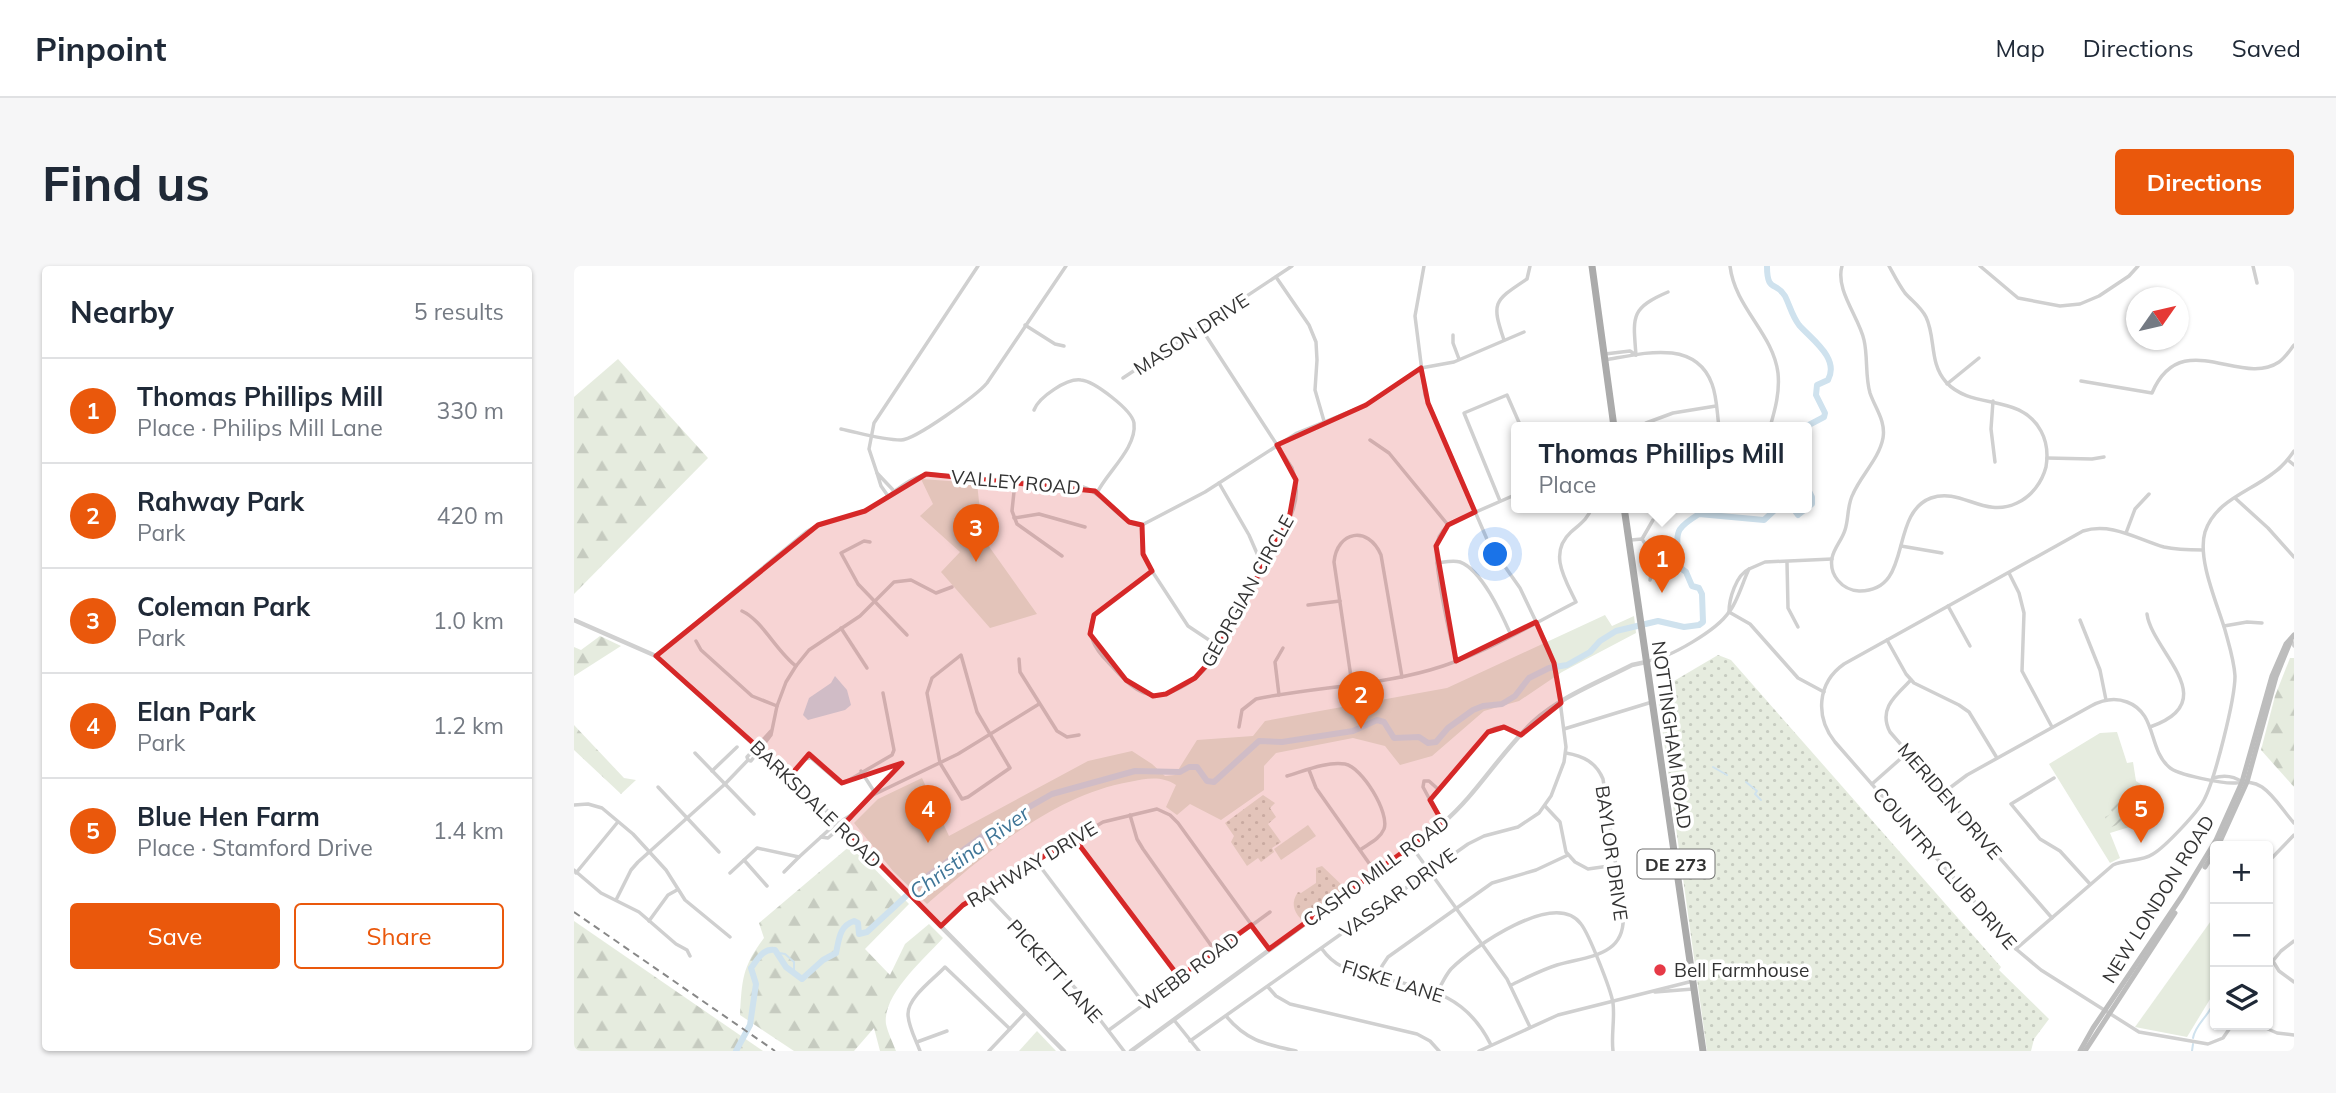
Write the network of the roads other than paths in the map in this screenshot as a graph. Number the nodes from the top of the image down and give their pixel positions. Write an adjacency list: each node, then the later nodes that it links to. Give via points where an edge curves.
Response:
1 (978, 266): 41 (street, via 876,419)
2 (1066, 266): 16 (street)
3 (1292, 266): 13 (street, MASON DRIVE)
4 (1424, 266): 27 (street, via 1415,312)
5 (1530, 266): 20 (street, via 1527,279 1497,304)
6 (1592, 266): 24 (main road)
7 (1730, 266): 39 (street, via 1737,295 1776,363 1779,389)
8 (1842, 266): 79 (street, via 1841,283 1862,333 1869,389 1883,432 1880,448 1851,496 1846,528)
9 (1889, 266): 30 (street, via 1926,316 1936,366)
10 (1980, 266): 11 (street, via 2018,298 2060,306 2099,296)
11 (2138, 266)
12 (2253, 266): 14 (street)
13 (1276, 277): 17 (street, MASON DRIVE); 34 (street, via 1316,342 1315,390)
14 (2258, 283)
15 (1668, 292): 23 (street, via 1638,310)
16 (1025, 325): 22 (street); 41 (street, via 975,395 910,438)
17 (1201, 328): 28 (street, MASON DRIVE); 43 (street, GEORGIAN CIRCLE)
18 (1524, 332): 20 (street)
19 (1453, 335): 26 (street)
20 (1504, 340): 26 (street)
21 (2294, 345): 29 (street, via 2280,362 2269,366 2182,361 2162,375 2152,393)
22 (1064, 346)
23 (1636, 355): 24 (street, via 1630,351); 32 (street, via 1669,352 1690,359 1710,379)
24 (1605, 357): 36 (main road)
25 (1979, 358): 30 (street)
26 (1459, 359): 27 (street)
27 (1421, 368): 34 (street, via 1366,405); 60 (street, via 1428,403)
28 (1123, 378)
29 (2081, 381)
30 (1947, 384): 31 (street, via 1964,395)
31 (1993, 401): 46 (street, via 2030,416 2042,433); 48 (street)
32 (1716, 406): 37 (street); 38 (street)
33 (1034, 411): 54 (street, via 1039,402 1080,379 1126,409 1133,432 1123,458)
34 (1324, 421): 43 (street)
35 (1519, 422): 59 (street, via 1507,394 1464,413)
36 (1613, 422)
37 (1649, 422)
38 (1718, 422)
39 (1771, 422)
40 (841, 429): 41 (street)
41 (870, 435): 50 (street)
42 (1370, 440): 66 (street, via 1390,453)
43 (1277, 444): 52 (street); 78 (street, GEORGIAN CIRCLE, via 1292,468 1297,490 1293,510)
44 (2294, 451): 47 (street)
45 (2104, 457): 46 (street)
46 (2047, 458): 72 (street, via 2037,486 2011,506 1983,507 1947,495 1922,503 1909,519)
47 (2288, 460): 49 (street); 58 (street)
48 (1994, 462)
49 (2294, 465)
50 (877, 473): 53 (street); 56 (street)
51 (1015, 482): 53 (street, VALLEY ROAD, via 926,474); 54 (street, VALLEY ROAD, via 1071,485); 63 (street)
52 (1219, 483): 65 (street); 77 (street)
53 (894, 492): 56 (street, VALLEY ROAD)
54 (1097, 493): 65 (street, VALLEY ROAD, via 1129,522)
55 (2149, 494): 68 (street, via 2135,509)
56 (888, 496): 109 (street, VALLEY ROAD, via 865,511 806,533)
57 (1511, 496): 59 (street)
58 (2235, 498): 73 (street, via 2212,517); 76 (street)
59 (1500, 501): 60 (street)
60 (1475, 512): 66 (street); 96 (street)
61 (1589, 513): 96 (street, via 1565,539 1559,553 1560,568 1576,602)
62 (1625, 513): 70 (main road, NOTTINGHAM ROAD / DE 273)
63 (1014, 518): 67 (street, via 1039,514); 75 (street)
64 (1653, 520): 69 (street)
65 (1142, 525): 82 (street, via 1143,554)
66 (1448, 525): 81 (street, via 1437,542)
67 (1085, 527)
68 (2126, 534): 73 (street, via 2171,548); 83 (street, via 2105,528 2087,530)
69 (1642, 539): 70 (street); 85 (street, via 1653,570)
70 (1629, 541): 112 (main road, NOTTINGHAM ROAD / DE 273)
71 (870, 542): 88 (street, via 841,553)
72 (1901, 546): 74 (street); 79 (street, via 1890,576 1863,590 1839,582)
73 (2203, 550): 98 (street)
74 (1942, 553)
75 (1062, 556)
76 (2294, 557)
77 (1259, 558): 78 (street); 84 (street)
78 (1269, 558): 84 (street, GEORGIAN CIRCLE)
79 (1832, 559): 80 (street)
80 (1787, 562): 92 (street, via 1765,562 1744,571); 99 (street, via 1788,608)
81 (1437, 563): 102 (street, via 1460,562 1473,572 1496,603); 111 (street)
82 (1152, 571): 106 (street, via 1188,626); 106 (street, GEORGIAN CIRCLE, via 1094,615 1090,634 1105,660 1140,691 1153,696 1195,678)
83 (2009, 572): 90 (street); 127 (street, via 2024,613 2022,671)
84 (1259, 575): 106 (street, GEORGIAN CIRCLE)
85 (1650, 580)
86 (952, 587): 88 (street, via 936,593 902,579 890,584)
87 (1340, 601): 89 (street); 115 (street, via 1338,545 1364,536 1376,544 1381,555); 117 (street)
88 (874, 602): 100 (street); 101 (street)
89 (1308, 605)
90 (1948, 606): 103 (street); 107 (street)
91 (741, 611): 113 (street, via 750,615)
92 (1730, 612): 112 (street, via 1668,656); 118 (street, via 1750,624 1801,681)
93 (2147, 614): 128 (street, via 2183,688 2175,713)
94 (574, 620): 109 (street, BARKSDALE ROAD)
95 (2080, 620): 121 (street, via 2100,670)
96 (1536, 622): 102 (street); 122 (street, via 1554,663)
97 (2262, 623): 98 (street)
98 (2224, 626): 146 (street, via 2234,666 2234,690)
99 (1798, 627)
100 (841, 628): 113 (street, via 813,647); 114 (street)
101 (907, 635)
102 (1511, 635): 111 (street)
103 (1887, 640): 116 (street); 118 (street, via 1840,667)
104 (2293, 640): 147 (main road, NEW LONDON ROAD, via 2286,644 2272,676)
105 (696, 641): 125 (street, via 752,696)
106 (1219, 646)
107 (1970, 646)
108 (1283, 648): 120 (street, via 1275,662)
109 (656, 656): 134 (street, BARKSDALE ROAD)
110 (1019, 659): 124 (street, via 1020,672)
111 (1457, 660): 115 (street)
112 (1646, 662): 122 (street, CASHO MILL ROAD, via 1629,666); 123 (main road, NOTTINGHAM ROAD / DE 273)
113 (796, 666): 125 (street)
114 (867, 668)
115 (1402, 677): 117 (street)
116 (1911, 680): 137 (street, MERIDEN DRIVE, via 1890,701 1885,716 1890,732); 138 (street, via 1969,712)
117 (1352, 684): 120 (street)
118 (1824, 692): 149 (street, COUNTRY CLUB DRIVE, via 1821,709 1826,729)
119 (883, 693): 142 (street, via 893,753)
120 (1279, 695): 126 (street, via 1247,703)
121 (2106, 700): 127 (street); 128 (street, via 2135,706)
122 (1561, 702): 129 (street); 132 (street, CASHO MILL ROAD)
123 (1651, 702): 129 (street); 209 (main road, NOTTINGHAM ROAD / DE 273)
124 (1039, 704): 130 (street); 131 (street, via 1057,731 1067,737)
125 (778, 706): 134 (street, via 771,735)
126 (1239, 727)
127 (2052, 727): 138 (street)
128 (2150, 727): 146 (street, via 2160,756 2171,770)
129 (1564, 729): 136 (street)
130 (990, 735): 139 (street); 139 (street, via 1009,771 962,799); 139 (street, via 975,709 961,655 932,678 927,688)
131 (1079, 735)
132 (1521, 735): 151 (street, via 1504,727 1492,730); 161 (street, CASHO MILL ROAD)
133 (737, 747): 141 (street)
134 (758, 748): 143 (street, BARKSDALE ROAD); 148 (street, via 751,761)
135 (695, 753): 141 (street)
136 (1566, 753): 156 (street); 177 (street, BAYLOR DRIVE, via 1588,760 1601,774)
137 (1908, 753): 149 (street); 153 (street, MERIDEN DRIVE)
138 (1997, 758): 153 (street)
139 (940, 763): 152 (street)
140 (1309, 770): 144 (street); 168 (street, via 1316,788); 168 (street, via 1345,764 1365,777 1386,821 1380,835)
141 (712, 771): 148 (street)
142 (861, 771): 143 (street, via 842,783 809,757); 152 (street)
143 (790, 776): 163 (street, BARKSDALE ROAD)
144 (1287, 776)
145 (2054, 778): 183 (street, via 2011,804 2040,839 2060,851)
146 (2211, 779): 147 (street); 183 (street, via 2202,803 2161,848 2143,859 2113,865)
147 (2245, 782): 162 (street, via 2265,790); 166 (main road, NEW LONDON ROAD); 216 (main road, NEW LONDON ROAD, via 2203,864)
148 (725, 784): 157 (street); 159 (street)
149 (1872, 784): 199 (street, COUNTRY CLUB DRIVE)
150 (658, 787): 159 (street)
151 (1439, 790): 154 (street); 154 (street, via 1424,781)
152 (875, 793): 163 (street)
153 (1943, 793): 190 (street, MERIDEN DRIVE)
154 (1430, 800): 161 (street)
155 (574, 805): 160 (street, via 602,808)
156 (1545, 806): 171 (street, via 1560,822); 178 (street, VASSAR DRIVE, via 1526,823 1473,840)
157 (754, 814)
158 (1130, 814): 165 (street, RAHWAY DRIVE, via 1102,822); 192 (street, RAHWAY DRIVE, via 1157,809 1174,818); 200 (street, via 1140,844)
159 (686, 820): 169 (street); 170 (street)
160 (617, 823): 169 (street); 179 (street)
161 (1443, 823): 167 (street, CASHO MILL ROAD)
162 (2294, 823)
163 (840, 824): 172 (street); 193 (street, BARKSDALE ROAD)
164 (2294, 835): 173 (street)
165 (1074, 838): 176 (street, RAHWAY DRIVE); 205 (street)
166 (2220, 841)
167 (1412, 847): 178 (street); 182 (street, CASHO MILL ROAD)
168 (1360, 850): 182 (street)
169 (649, 852): 185 (street); 187 (street, via 631,870)
170 (719, 852)
171 (1568, 855): 177 (street, via 1585,868); 188 (street, via 1536,870 1497,880)
172 (799, 857): 175 (street, via 757,848); 180 (street)
173 (2273, 857)
174 (2210, 858): 216 (main road, NEW LONDON ROAD)
175 (744, 860): 181 (street); 184 (street)
176 (1036, 861): 186 (street, RAHWAY DRIVE); 214 (street)
177 (1616, 866): 201 (street, BAYLOR DRIVE, via 1622,930 1613,946)
178 (1429, 871): 188 (street); 197 (street, VASSAR DRIVE)
179 (575, 872): 187 (street)
180 (784, 872)
181 (730, 873)
182 (1376, 873): 198 (street, CASHO MILL ROAD)
183 (2090, 884): 190 (street)
184 (767, 886)
185 (678, 889): 191 (street); 194 (street, via 689,905)
186 (984, 892): 193 (street, RAHWAY DRIVE); 221 (street, PICKETT LANE, via 1079,991)
187 (616, 900): 191 (street)
188 (1456, 908): 196 (street); 206 (street, via 1388,957)
189 (1270, 912): 192 (street, WEBB ROAD)
190 (2052, 918): 199 (street)
191 (649, 921): 202 (street)
192 (1251, 925): 198 (street, RAHWAY DRIVE); 200 (street, WEBB ROAD)
193 (941, 926): 215 (street, BARKSDALE ROAD)
194 (730, 937)
195 (2294, 941): 203 (street)
196 (1483, 945): 201 (street, via 1518,922 1563,912 1582,925); 208 (street); 211 (street, via 1450,971)
197 (1321, 948): 206 (street, FISKE LANE, via 1339,966); 210 (street, VASSAR DRIVE)
198 (1269, 949): 218 (street, CASHO MILL ROAD)
199 (2016, 949): 216 (street, COUNTRY CLUB DRIVE)
200 (1215, 951): 205 (street, WEBB ROAD)
201 (1595, 955): 208 (street, BAYLOR DRIVE, via 1550,967); 213 (street)
202 (690, 956)
203 (2273, 960)
204 (2273, 962): 207 (street)
205 (1179, 977): 214 (street, WEBB ROAD)
206 (1379, 977): 211 (street, FISKE LANE)
207 (2294, 982)
208 (1511, 985): 219 (street)
209 (1693, 985): 212 (street); 212 (street); 239 (main road, NOTTINGHAM ROAD / DE 273)
210 (1268, 986): 217 (street, VASSAR DRIVE); 236 (street, via 1290,1004 1417,1034)
211 (1437, 992): 228 (street, FISKE LANE, via 1467,1011)
212 (1653, 992): 213 (street)
213 (1613, 1001): 219 (street); 238 (street)
214 (1144, 1004): 221 (street, WEBB ROAD)
215 (1025, 1013): 220 (street); 231 (street, BARKSDALE ROAD)
216 (2106, 1013): 222 (street, COUNTRY CLUB DRIVE, via 2139,1032 2206,1044 2223,1038); 240 (main road, NEW LONDON ROAD)
217 (1226, 1016): 226 (street, VASSAR DRIVE); 235 (street, via 1251,1039)
218 (1174, 1018): 226 (street); 233 (street, CASHO MILL ROAD)
219 (1531, 1027): 228 (street)
220 (1010, 1029): 227 (street, via 945,967 909,1007); 230 (street)
221 (1109, 1030): 232 (street, PICKETT LANE)
222 (2229, 1030)
223 (2270, 1030): 225 (street)
224 (947, 1031): 227 (street)
225 (2294, 1035)
226 (1190, 1041): 234 (street)
227 (917, 1042): 229 (street)
228 (1491, 1045): 237 (street)
229 (920, 1051)
230 (989, 1051)
231 (1064, 1051)
232 (1125, 1051)
233 (1131, 1051)
234 (1199, 1051)
235 (1296, 1051)
236 (1439, 1051)
237 (1479, 1051)
238 (1613, 1051)
239 (1703, 1051)
240 (2083, 1051)

